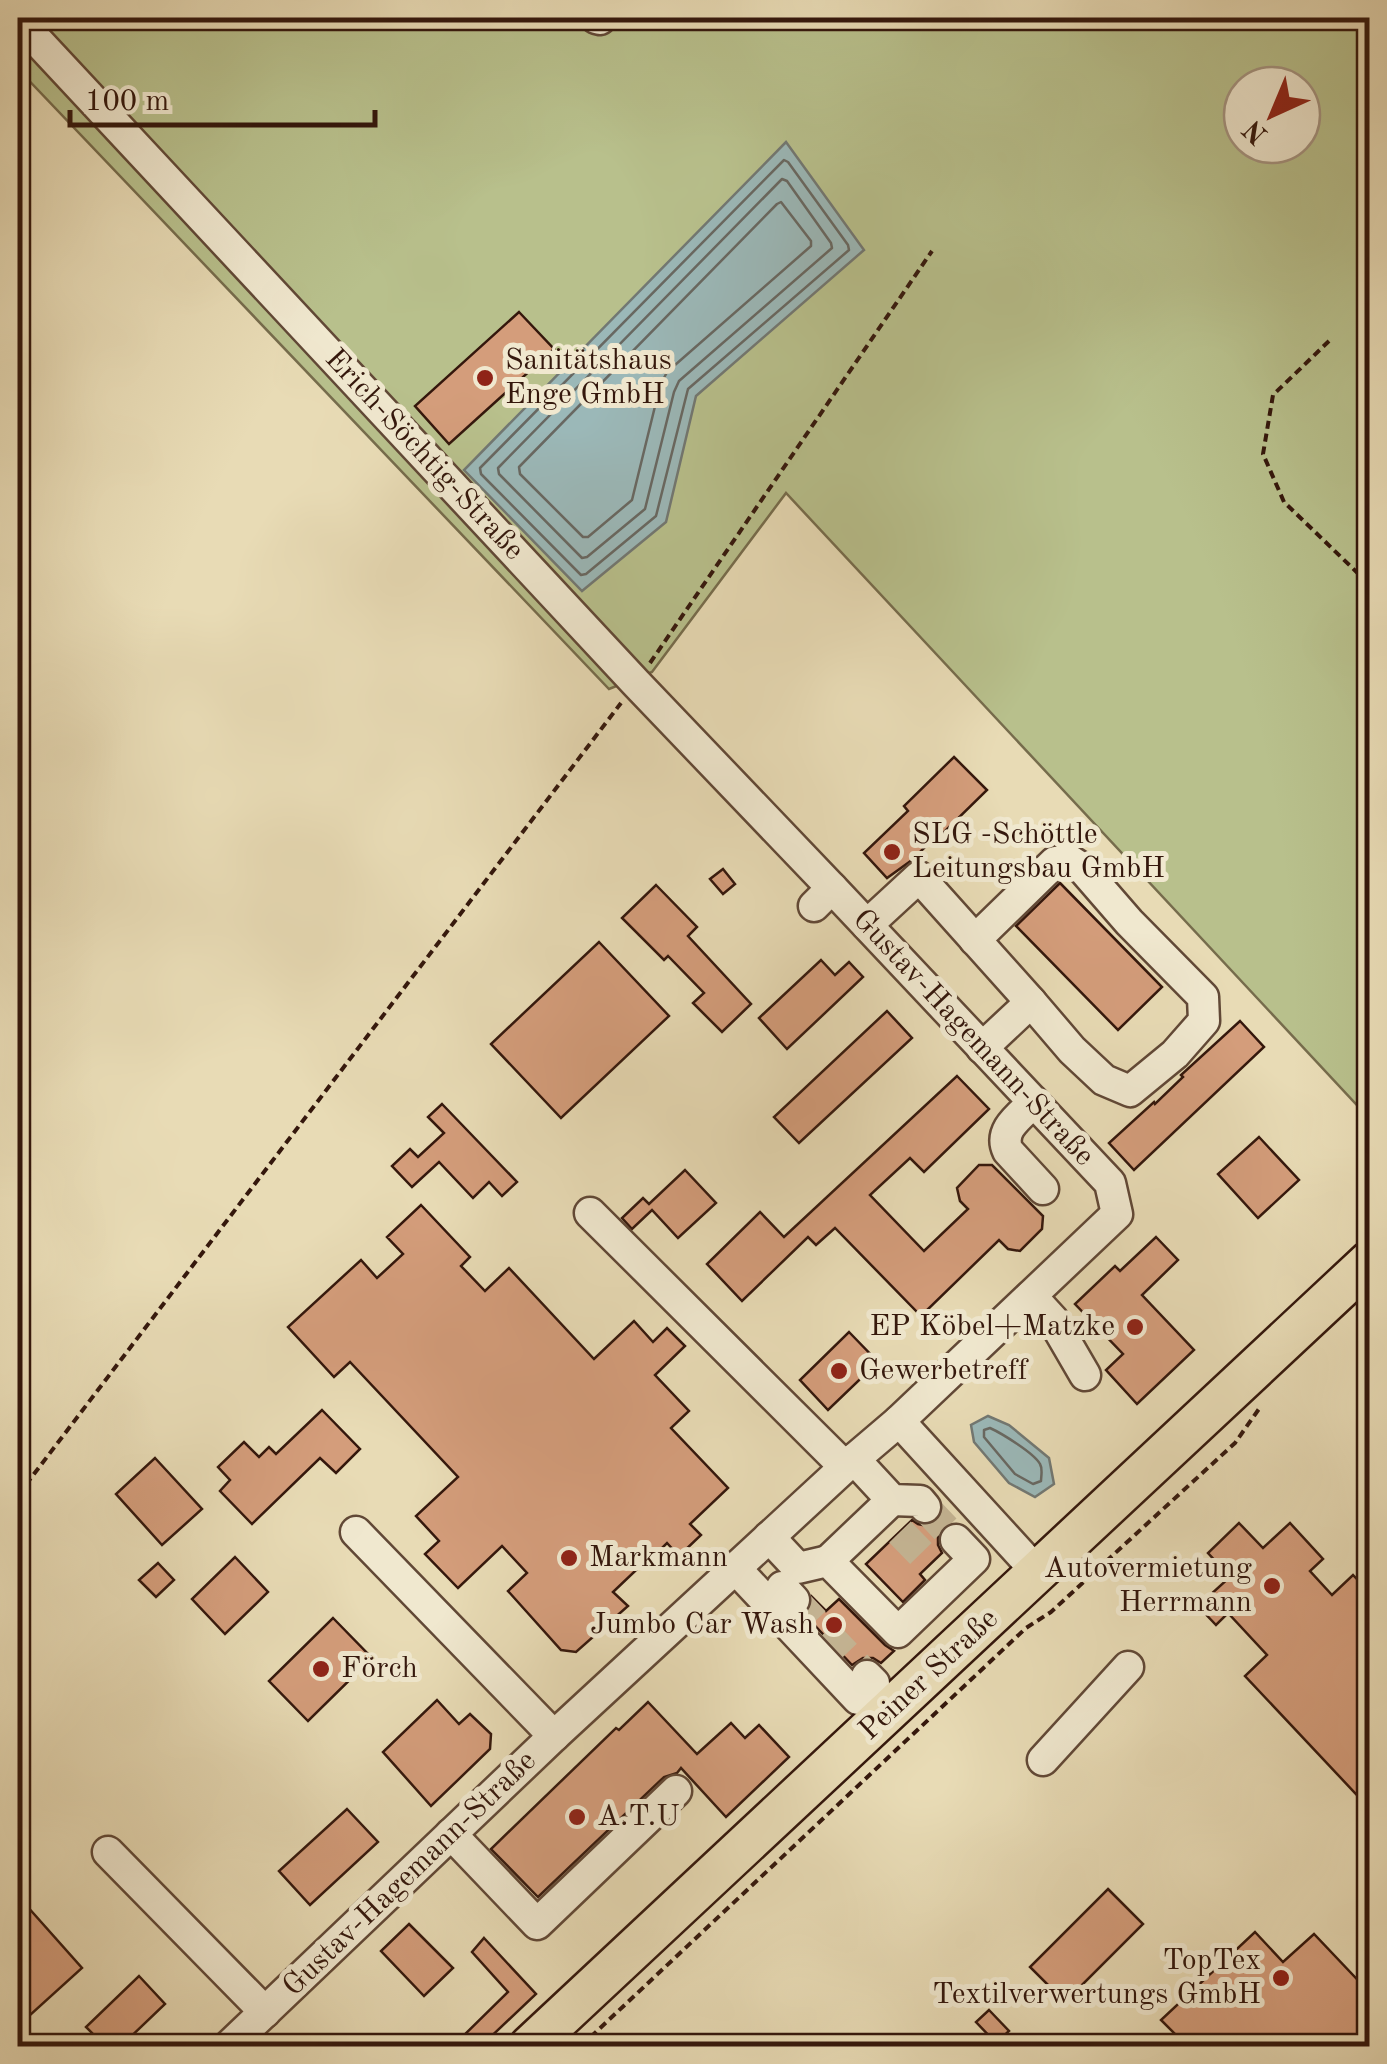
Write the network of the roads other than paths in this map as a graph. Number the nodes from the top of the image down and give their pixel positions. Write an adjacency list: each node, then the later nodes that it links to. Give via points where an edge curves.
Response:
1 (18, 20): 2 (street, Erich-Söchtig-Straße, via 636,683)
2 (823, 897): 3 (street, Gustav-Hagemann-Straße)
3 (867, 925): 4 (street, via 920,877); 6 (street, Gustav-Hagemann-Straße)
4 (976, 940): 5 (street); 5 (street, via 1055,862 1069,860 1203,998 1204,1021 1130,1091 1104,1080)
5 (1031, 1002): 6 (street)
6 (982, 1048): 7 (street, Gustav-Hagemann-Straße)
7 (1034, 1102): 8 (street, via 1007,1130 1004,1144); 11 (street, Gustav-Hagemann-Straße, via 1110,1183 1117,1214)
8 (1043, 1190)
9 (590, 1213): 14 (street)
10 (1370, 1262): 22 (main road, Peiner Straße)
11 (1030, 1296): 12 (street, via 1053,1320); 13 (street, Gustav-Hagemann-Straße)
12 (1085, 1376)
13 (899, 1421): 14 (street, Gustav-Hagemann-Straße); 22 (street)
14 (849, 1463): 15 (street); 19 (street, Gustav-Hagemann-Straße)
15 (892, 1500): 16 (street); 18 (street, via 891,1523); 21 (street)
16 (925, 1507)
17 (356, 1532): 26 (street, Gustav-Hagemann-Straße)
18 (900, 1532)
19 (769, 1537): 23 (street, Gustav-Hagemann-Straße); 23 (street)
20 (956, 1540): 21 (street, via 974,1559 940,1574 898,1632)
21 (828, 1561): 23 (street)
22 (1038, 1573): 32 (main road, Peiner Straße)
23 (772, 1582): 25 (street, via 858,1698 874,1683); 26 (street, Gustav-Hagemann-Straße)
24 (1128, 1667): 27 (street)
25 (867, 1676)
26 (554, 1736): 29 (street, Gustav-Hagemann-Straße)
27 (1043, 1760)
28 (676, 1790): 29 (street, via 537,1924)
29 (452, 1834): 31 (street, Gustav-Hagemann-Straße)
30 (108, 1852): 31 (street, Gustav-Hagemann-Straße)
31 (265, 2012): 33 (street, Gustav-Hagemann-Straße)
32 (540, 2043)
33 (228, 2046)

